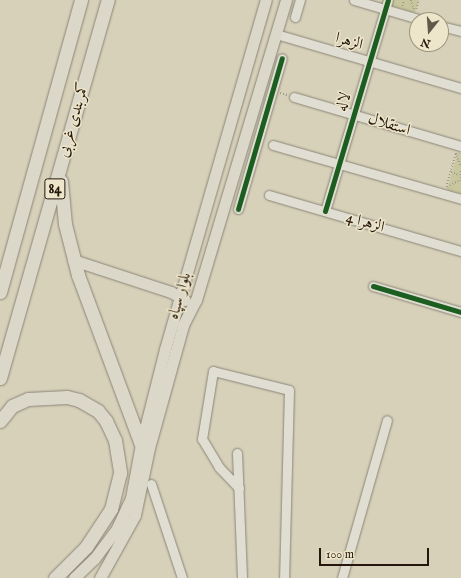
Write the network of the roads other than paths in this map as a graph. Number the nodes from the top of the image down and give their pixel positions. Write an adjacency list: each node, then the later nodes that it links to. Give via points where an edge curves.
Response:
1 (82, 0): 32 (highway, کمربندی غربی / 84)
2 (108, 0): 24 (highway, کمربندی غربی / 84)
3 (266, 0): 33 (main road, بلوار سپاه)
4 (286, 0): 13 (main road, بلوار سپاه)
5 (300, 0): 9 (street)
6 (354, 0): 8 (street)
7 (388, 0): 8 (street, لاله)
8 (385, 9): 10 (street); 15 (street, لاله)
9 (295, 16)
10 (409, 16)
11 (449, 28): 12 (street)
12 (461, 31)
13 (276, 34): 15 (street, الزهرا); 18 (main road, بلوار سپاه)
14 (282, 58): 20 (street)
15 (370, 62): 16 (street, الزهرا); 19 (street, لاله)
16 (461, 88)
17 (294, 97): 19 (street, استقلال)
18 (253, 114): 20 (street); 34 (main road, بلوار سپاه)
19 (353, 114): 22 (street, استقلال); 23 (street, لاله)
20 (265, 118): 27 (street)
21 (273, 145): 23 (street)
22 (457, 148)
23 (340, 163): 26 (street); 28 (street, لاله)
24 (60, 171): 30 (highway, via 64,224); 36 (highway, کمربندی غربی / 84)
25 (269, 196): 28 (street, الزهرا 4)
26 (461, 200)
27 (238, 209)
28 (325, 211): 29 (street, الزهرا 4)
29 (461, 251)
30 (73, 260): 33 (main road); 39 (highway)
31 (373, 286): 35 (street)
32 (0, 292)
33 (180, 297): 34 (main road); 39 (main road, بلوار سپاه)
34 (195, 304): 39 (main road, بلوار سپاه, via 183,325)
35 (461, 312)
36 (0, 378)
37 (387, 420): 50 (street)
38 (0, 421): 43 (highway, via 20,402 38,396 67,397 79,400 98,411 115,440 120,473 110,509 86,547)
39 (142, 453): 44 (main road, بلوار سپاه, via 126,511 102,548); 45 (main road, بلوار سپاه, via 135,515)
40 (237, 453): 42 (street)
41 (151, 484): 46 (street)
42 (239, 488): 48 (street); 49 (street, via 219,467 202,439 213,371 289,390)
43 (55, 578)
44 (74, 578)
45 (100, 578)
46 (182, 578)
47 (232, 578): 48 (street)
48 (242, 578)
49 (284, 578)
50 (342, 578)

